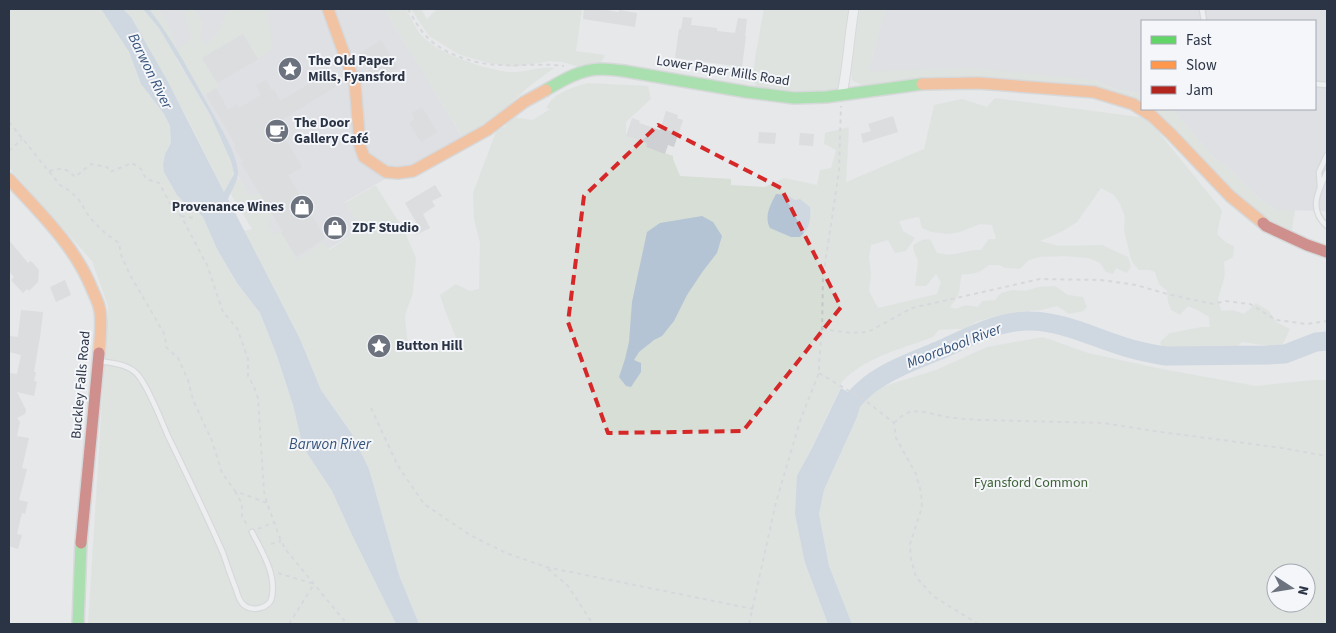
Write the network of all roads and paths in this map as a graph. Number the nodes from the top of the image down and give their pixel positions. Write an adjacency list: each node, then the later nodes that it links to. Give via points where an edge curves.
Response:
1 (328, 9): 5 (street, Lower Paper Mills Road, via 355,84 361,150 364,157 386,172 413,171 487,130 524,102 584,71 624,71 762,95)
2 (408, 9): 4 (path, via 429,40 459,57 499,65)
3 (854, 9): 5 (street)
4 (566, 66)
5 (842, 94): 6 (street, Lower Paper Mills Road, via 930,83 978,83 1094,92); 21 (path, via 839,171 823,278)
6 (1141, 109)
7 (1142, 110): 19 (street, Lower Paper Mills Road, via 1171,134 1230,196 1266,226)
8 (9, 122): 9 (path)
9 (22, 139): 10 (path); 12 (path)
10 (9, 151)
11 (1327, 155): 15 (lane, via 1319,172)
12 (49, 171): 16 (path, via 61,168 75,177 92,164 107,166 110,172 132,162 146,179 159,183); 27 (path, via 79,200 90,218 119,243 130,276 165,335 166,347 178,358 222,472)
13 (1327, 172): 15 (lane)
14 (9, 179): 22 (street, Buckley Falls Road, via 66,244 83,269 100,314)
15 (1320, 187): 18 (lane, via 1316,207 1318,216)
16 (181, 216): 17 (path); 28 (path, via 207,265 223,312 237,328 248,359 248,376 258,398)
17 (195, 218)
18 (1327, 226)
19 (1327, 252)
20 (1327, 321): 21 (path, via 1307,324 1276,320 1250,304 1224,301 1213,304 1101,280 1040,280 912,308 868,332)
21 (822, 329): 23 (path)
22 (98, 361): 34 (lane, via 129,368 138,375 242,603 249,608 261,608 270,602); 37 (street, Buckley Falls Road, via 81,550)
23 (820, 373): 25 (path, via 866,401); 36 (path, via 801,418 776,502)
24 (371, 408): 33 (path, via 398,466 424,504 470,535)
25 (894, 424): 26 (path, via 910,411 982,420 1103,423); 42 (path, via 896,438 916,474 921,492 922,507 910,544 916,577 933,596)
26 (1327, 456)
27 (235, 491): 28 (path); 30 (path, via 242,504 242,517)
28 (266, 503): 29 (path)
29 (274, 522): 30 (path); 31 (path)
30 (252, 532): 34 (lane)
31 (281, 541): 32 (path); 35 (path)
32 (271, 544)
33 (546, 567): 36 (path); 40 (path, via 568,586)
34 (271, 571): 35 (path)
35 (314, 584): 38 (path); 39 (path)
36 (752, 609): 41 (path)
37 (78, 624)
38 (288, 624)
39 (347, 624)
40 (593, 624)
41 (749, 624)
42 (978, 624)

